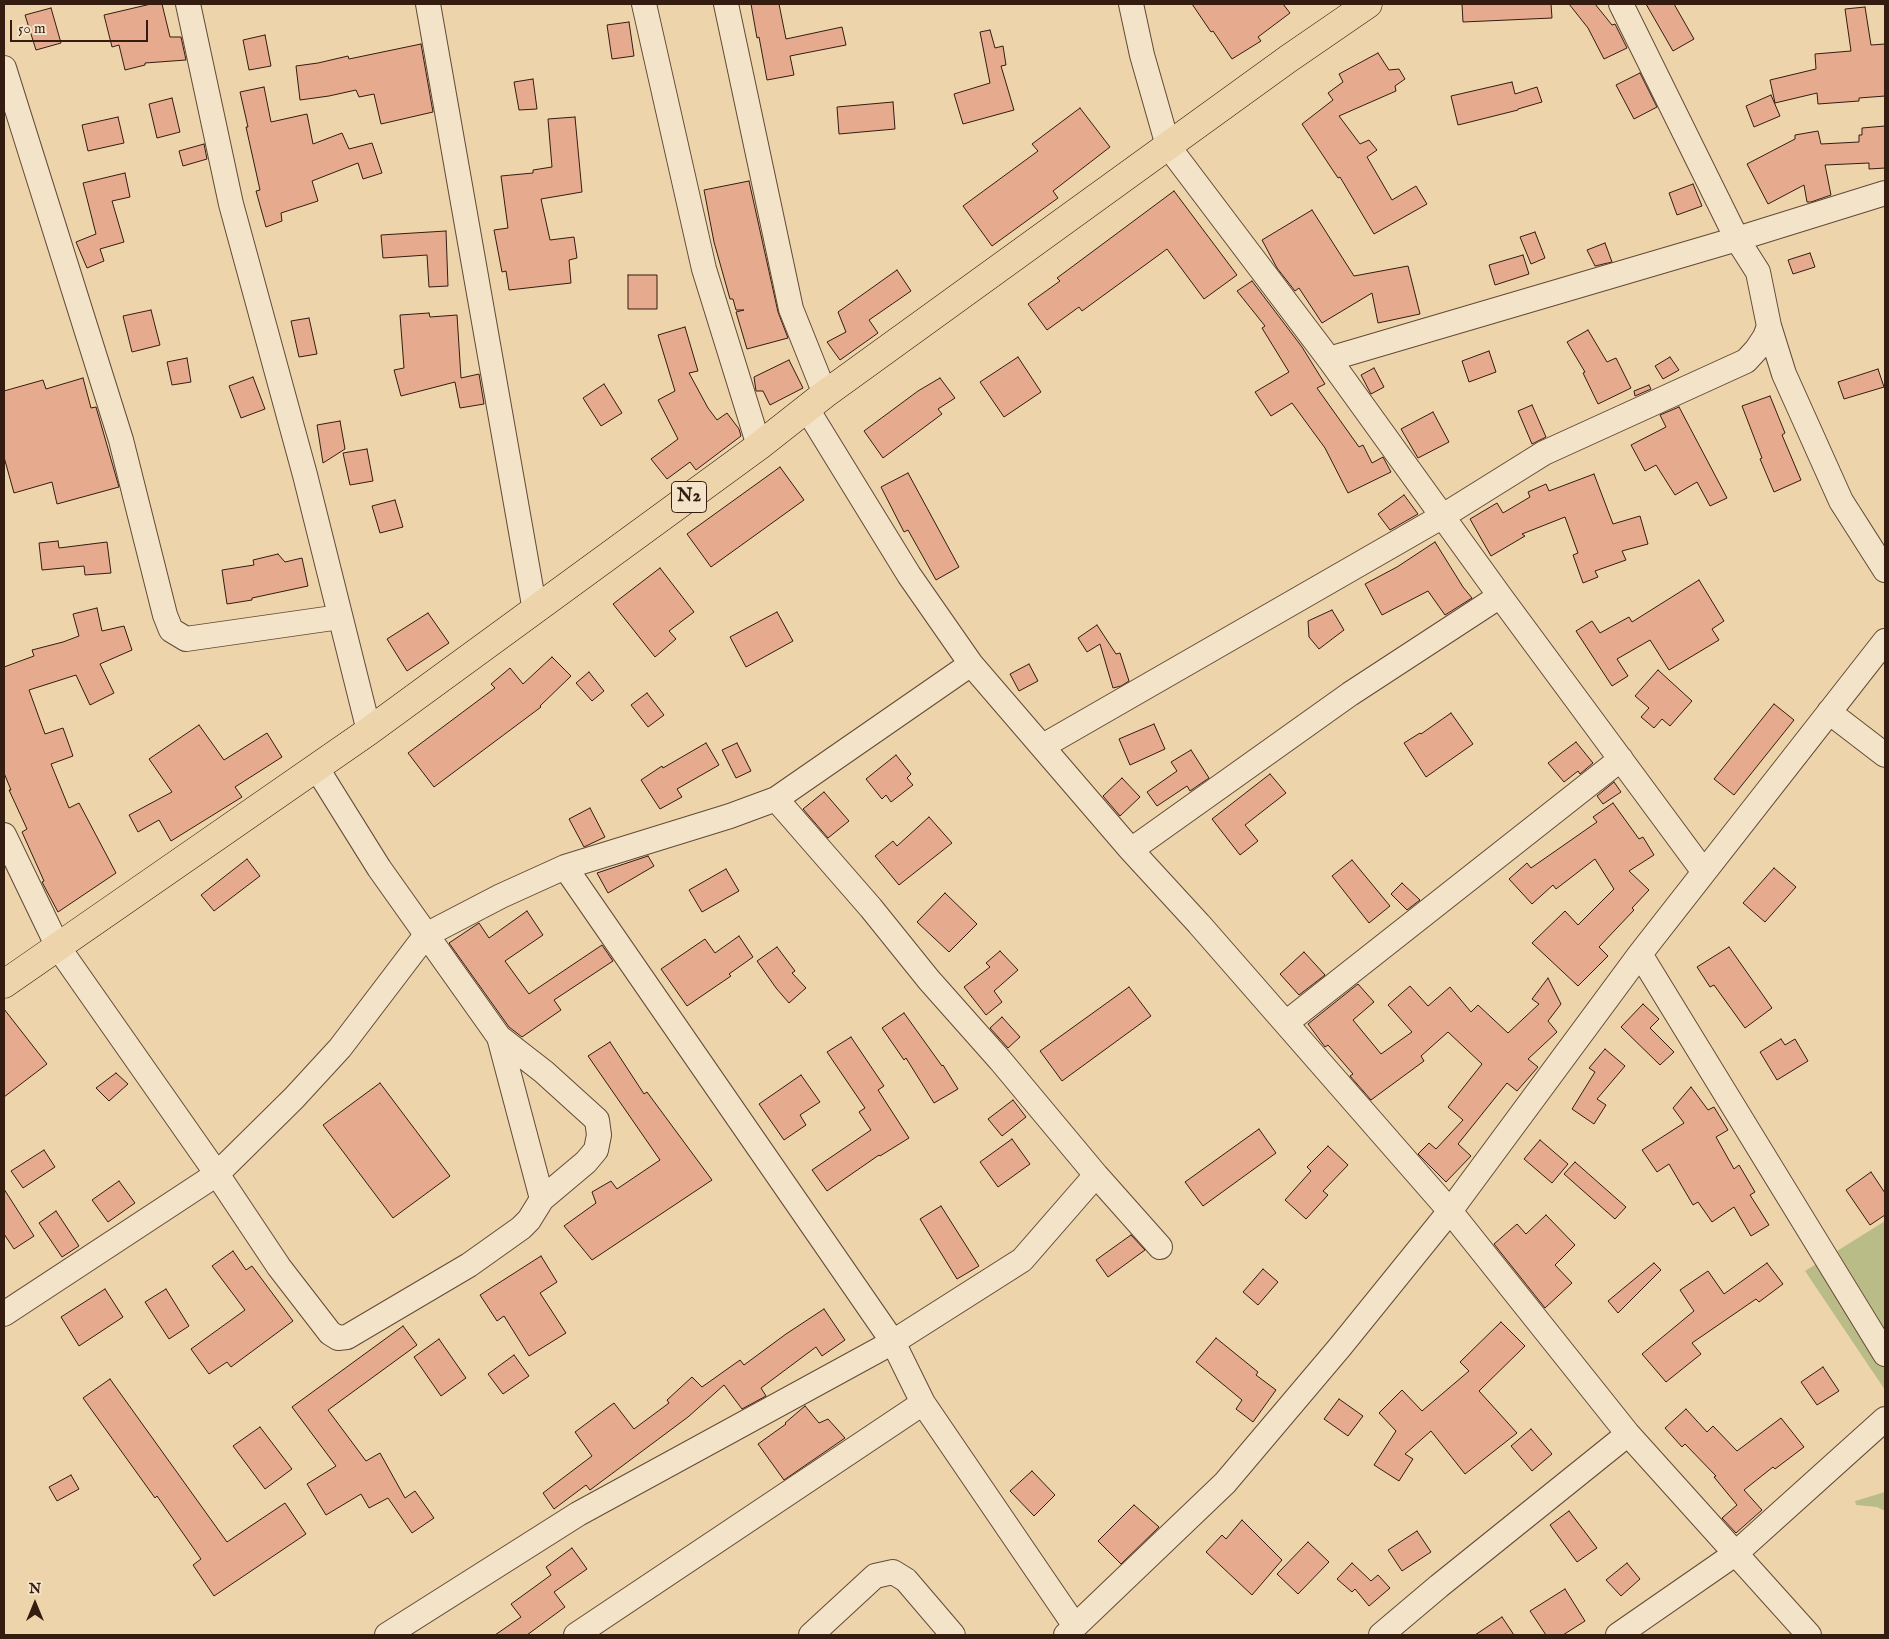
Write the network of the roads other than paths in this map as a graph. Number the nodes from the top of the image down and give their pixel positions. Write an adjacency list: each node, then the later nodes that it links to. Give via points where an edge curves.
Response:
1 (188, 4): 20 (street, via 231,204)
2 (428, 4): 19 (street)
3 (644, 4): 15 (street, via 704,269)
4 (726, 4): 14 (street, via 791,309)
5 (1132, 4): 9 (street, via 1142,55)
6 (1368, 4): 9 (highway, N2)
7 (1621, 4): 11 (street)
8 (5, 75): 20 (street, via 121,440 171,630 186,639)
9 (1168, 146): 13 (street); 14 (highway, N2)
10 (1885, 193): 11 (street)
11 (1737, 239): 12 (street, via 1758,272); 13 (street)
12 (1769, 326): 16 (street, via 1758,349 1746,361 1544,453); 17 (street, via 1784,374 1838,493)
13 (1329, 359): 16 (street)
14 (816, 401): 15 (highway, N2); 22 (street, via 909,575)
15 (758, 446): 19 (highway, N2)
16 (1443, 516): 18 (street); 25 (street)
17 (1885, 570)
18 (1500, 596): 27 (street); 31 (street, via 1356,690)
19 (535, 611): 24 (highway, N2)
20 (340, 617): 24 (street)
21 (1885, 641): 23 (street)
22 (971, 664): 25 (street); 29 (street)
23 (1829, 712): 26 (street); 33 (street)
24 (369, 731): 28 (highway, N2)
25 (1043, 746): 31 (street)
26 (1885, 755)
27 (1621, 759): 33 (street); 38 (street)
28 (316, 767): 34 (street); 35 (highway, N2)
29 (776, 799): 32 (street); 41 (street)
30 (4, 835): 35 (street)
31 (1132, 850): 38 (street)
32 (565, 867): 34 (street); 46 (street)
33 (1704, 872): 36 (street)
34 (426, 935): 39 (street); 40 (street, via 340,1048)
35 (58, 947): 37 (highway, N2); 40 (street)
36 (1640, 954): 43 (street); 47 (street)
37 (4, 984)
38 (1286, 1023): 43 (street)
39 (498, 1037): 42 (street); 42 (street, via 544,1072 597,1120 596,1150)
40 (217, 1174): 42 (street, via 279,1267 330,1334 338,1338 347,1337 469,1265 521,1228); 45 (street)
41 (1096, 1175): 44 (street); 46 (street, via 1022,1260)
42 (542, 1199)
43 (1450, 1211): 50 (street); 52 (street, via 1225,1483)
44 (1160, 1247)
45 (4, 1314)
46 (893, 1342): 48 (street); 53 (street, via 578,1514)
47 (1885, 1354)
48 (923, 1403): 52 (street); 54 (street)
49 (1885, 1419): 51 (street)
50 (1628, 1434): 51 (street); 57 (street)
51 (1735, 1554): 58 (street); 59 (street)
52 (1070, 1631)
53 (387, 1635)
54 (576, 1635)
55 (811, 1635): 56 (street, via 875,1576 892,1572 906,1580)
56 (954, 1635)
57 (1381, 1635)
58 (1618, 1635)
59 (1809, 1635)

